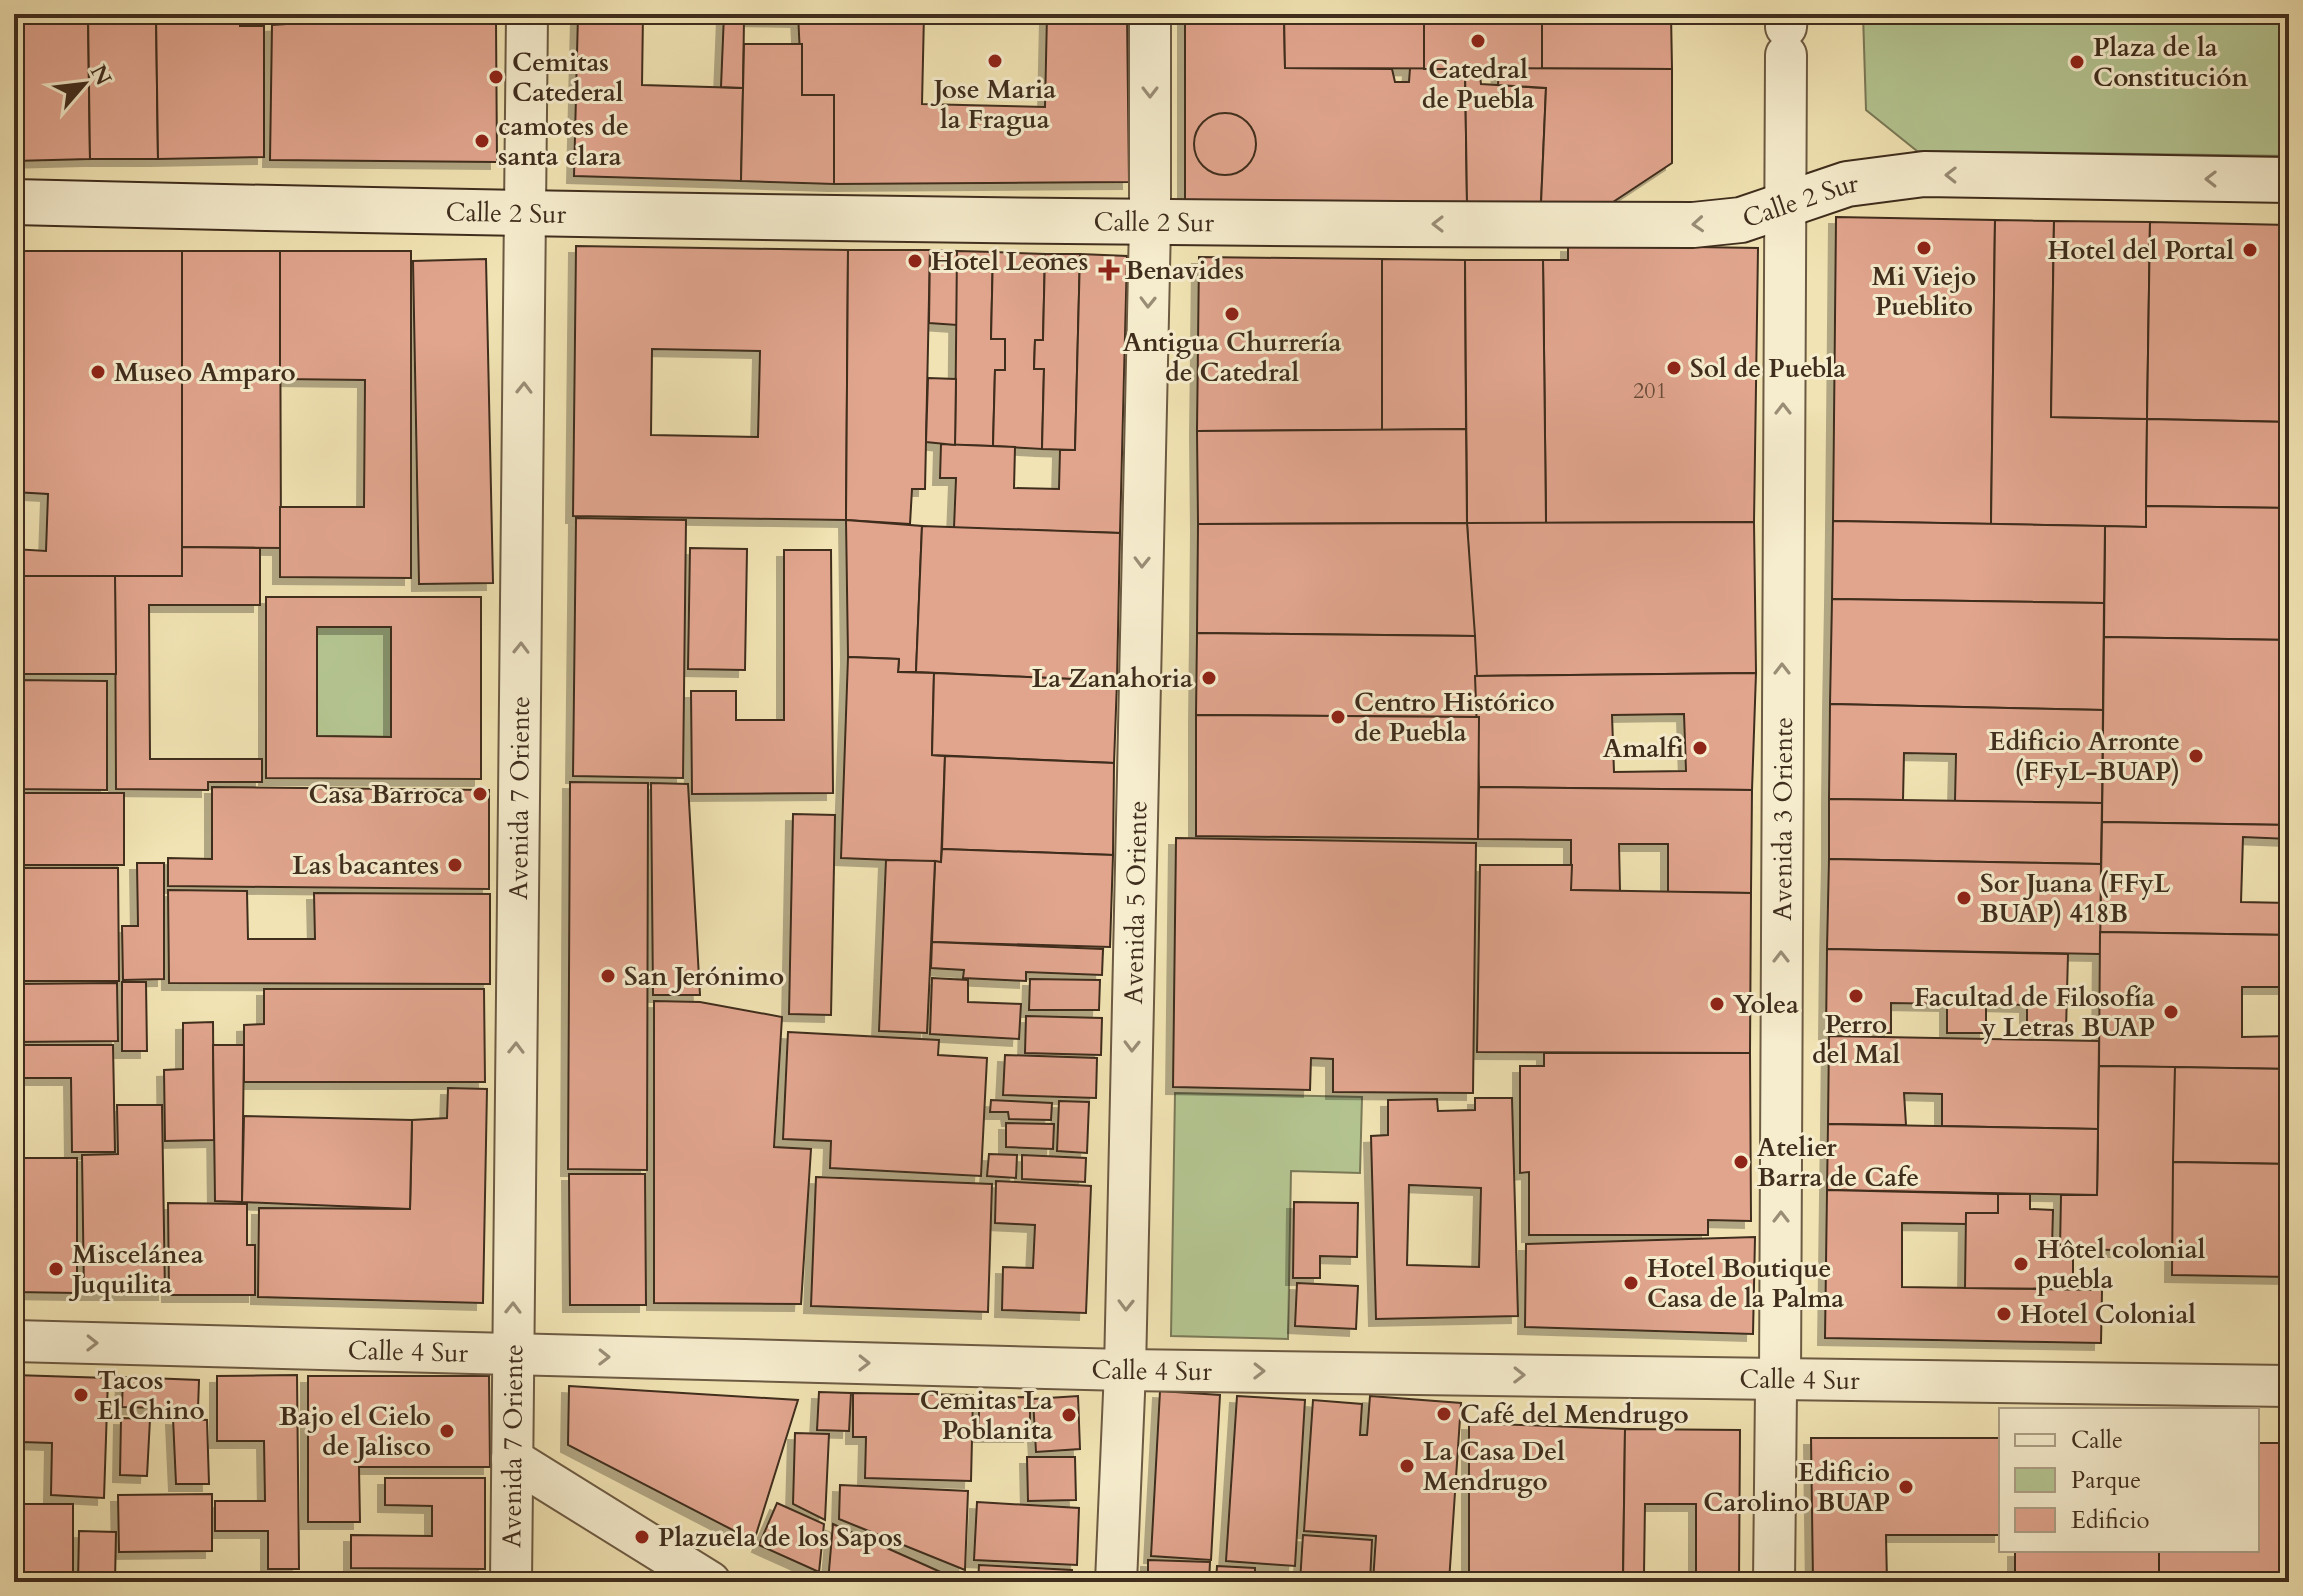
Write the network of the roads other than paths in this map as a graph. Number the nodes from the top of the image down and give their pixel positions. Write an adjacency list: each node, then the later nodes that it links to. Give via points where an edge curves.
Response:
1 (527, 14): 7 (street, Avenida 7 Oriente)
2 (1150, 14): 8 (street, Avenida 5 Oriente, one-way to 8)
3 (1786, 32): 6 (street, Avenida 3 Oriente)
4 (2289, 180): 6 (street, Calle 2 Sur, one-way to 6, via 1924,174 1847,184)
5 (14, 202): 7 (street, Calle 2 Sur)
6 (1784, 205): 8 (street, Calle 2 Sur, one-way to 8, via 1741,220 1693,225); 12 (street, Avenida 3 Oriente, one-way to 6)
7 (526, 215): 8 (street, Calle 2 Sur); 10 (street, Avenida 7 Oriente, one-way to 7)
8 (1150, 224): 11 (street, Avenida 5 Oriente, one-way to 11)
9 (14, 1341): 10 (street, Calle 4 Sur, one-way to 10)
10 (513, 1355): 11 (street, Calle 4 Sur, one-way to 11); 14 (street, Avenida 7 Oriente)
11 (1125, 1370): 12 (street, Calle 4 Sur, one-way to 12); 17 (street, Avenida 5 Oriente)
12 (1780, 1379): 13 (street, Calle 4 Sur); 18 (street, Avenida 3 Oriente)
13 (2289, 1386)
14 (512, 1459): 15 (street, Avenida 7 Oriente); 16 (street)
15 (511, 1582)
16 (710, 1582)
17 (1116, 1582)
18 (1774, 1582)

